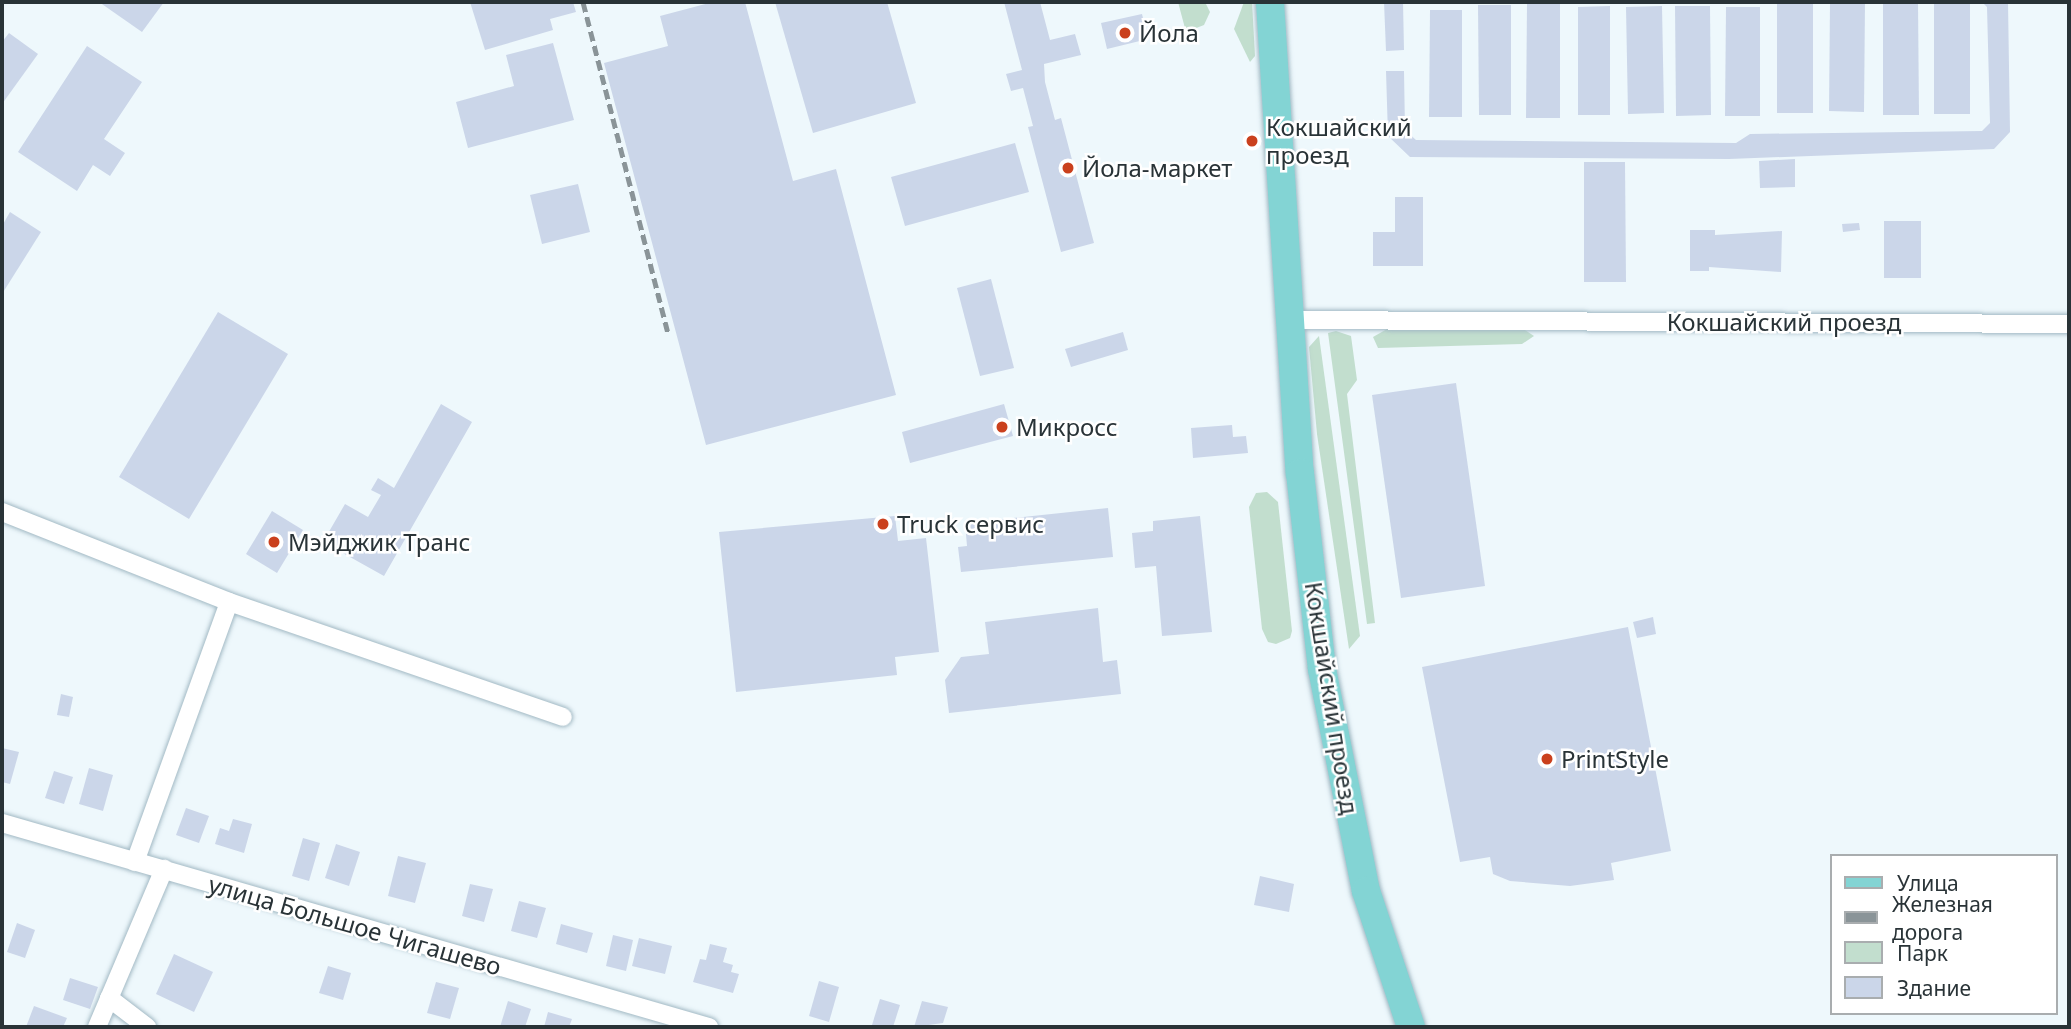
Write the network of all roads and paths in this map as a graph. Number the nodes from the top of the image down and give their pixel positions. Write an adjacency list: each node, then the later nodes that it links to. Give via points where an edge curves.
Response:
1 (1270, 2): 2 (main road, Кокшайский проезд)
2 (1289, 320): 3 (street, Кокшайский проезд); 14 (main road, Кокшайский проезд, via 1322,669 1366,891)
3 (2069, 324)
4 (2, 512): 5 (street)
5 (229, 602): 6 (street); 8 (street)
6 (563, 717)
7 (2, 823): 8 (street, улица Большое Чигашево)
8 (135, 862): 9 (street, улица Большое Чигашево)
9 (164, 869): 10 (street); 13 (street, улица Большое Чигашево)
10 (109, 998): 11 (street); 12 (street)
11 (97, 1027)
12 (146, 1027)
13 (709, 1027)
14 (1411, 1027)

